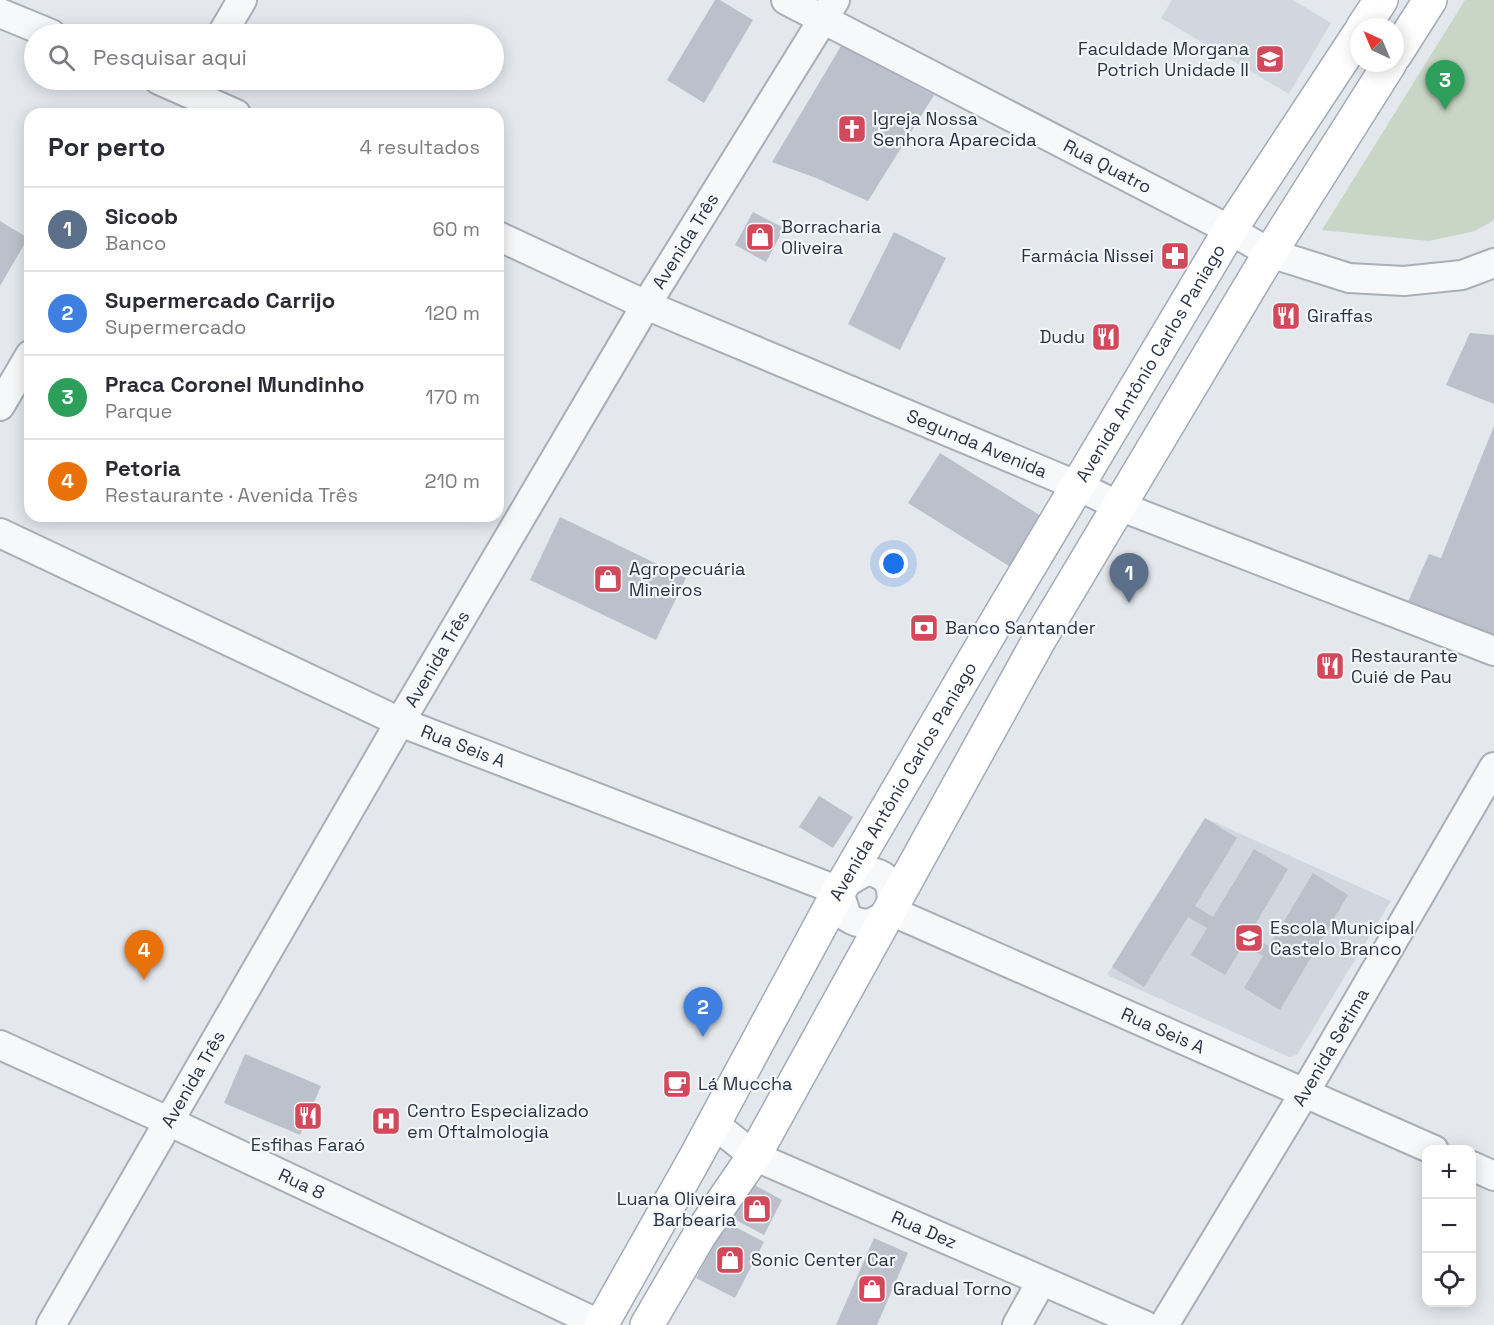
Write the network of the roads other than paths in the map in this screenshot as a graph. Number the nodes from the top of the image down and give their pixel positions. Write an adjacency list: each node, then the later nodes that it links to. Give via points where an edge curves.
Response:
1 (243, 0): 9 (street)
2 (786, 0): 5 (street, Rua Quatro)
3 (1381, 0): 7 (main road)
4 (1430, 0): 10 (main road)
5 (829, 10): 15 (street, Rua Quatro); 19 (street, Avenida Três)
6 (0, 13): 8 (street)
7 (1369, 18)
8 (27, 24)
9 (228, 24)
10 (1404, 42)
11 (1350, 47): 15 (main road, Avenida Antônio Carlos Paniago)
12 (1384, 72): 17 (main road)
13 (186, 95): 14 (street)
14 (220, 108)
15 (1230, 230): 17 (street, Rua Quatro); 22 (main road, Avenida Antônio Carlos Paniago)
16 (504, 239): 19 (street, Segunda Avenida)
17 (1270, 253): 18 (street, Rua Quatro, via 1348,278 1404,281 1462,275); 23 (main road)
18 (1494, 263)
19 (646, 305): 22 (street, Segunda Avenida); 28 (street, Avenida Três)
20 (17, 361): 21 (street)
21 (0, 406)
22 (1078, 486): 23 (street, Segunda Avenida); 25 (main road, Avenida Antônio Carlos Paniago)
23 (1119, 507): 26 (main road); 27 (street, Segunda Avenida)
24 (0, 533): 28 (street, Rua Seis A)
25 (999, 619): 26 (main road); 30 (main road, Avenida Antônio Carlos Paniago)
26 (1039, 640): 31 (main road)
27 (1494, 651)
28 (400, 722): 30 (street, Rua Seis A); 34 (street, Avenida Três)
29 (1494, 767): 33 (street, Avenida Setima)
30 (839, 891): 31 (street, via 847,917 856,923 866,925); 31 (street, via 866,871 877,872 888,880); 35 (main road, Avenida Antônio Carlos Paniago)
31 (891, 911): 33 (street, Rua Seis A); 37 (main road)
32 (0, 1045): 34 (street, Rua 8)
33 (1305, 1092): 36 (street, Rua Seis A); 46 (street, Avenida Setima)
34 (168, 1121): 41 (street, Avenida Três); 42 (street, Rua 8)
35 (713, 1123): 37 (street, Rua Dez); 42 (main road, Avenida Antônio Carlos Paniago)
36 (1425, 1145)
37 (754, 1156): 40 (street, Rua Dez); 43 (main road, via 699,1236)
38 (1476, 1168): 39 (street)
39 (1494, 1176)
40 (1041, 1282): 44 (street); 45 (street, Rua Dez)
41 (51, 1325)
42 (601, 1325)
43 (647, 1325)
44 (1017, 1325)
45 (1144, 1325)
46 (1164, 1325)

